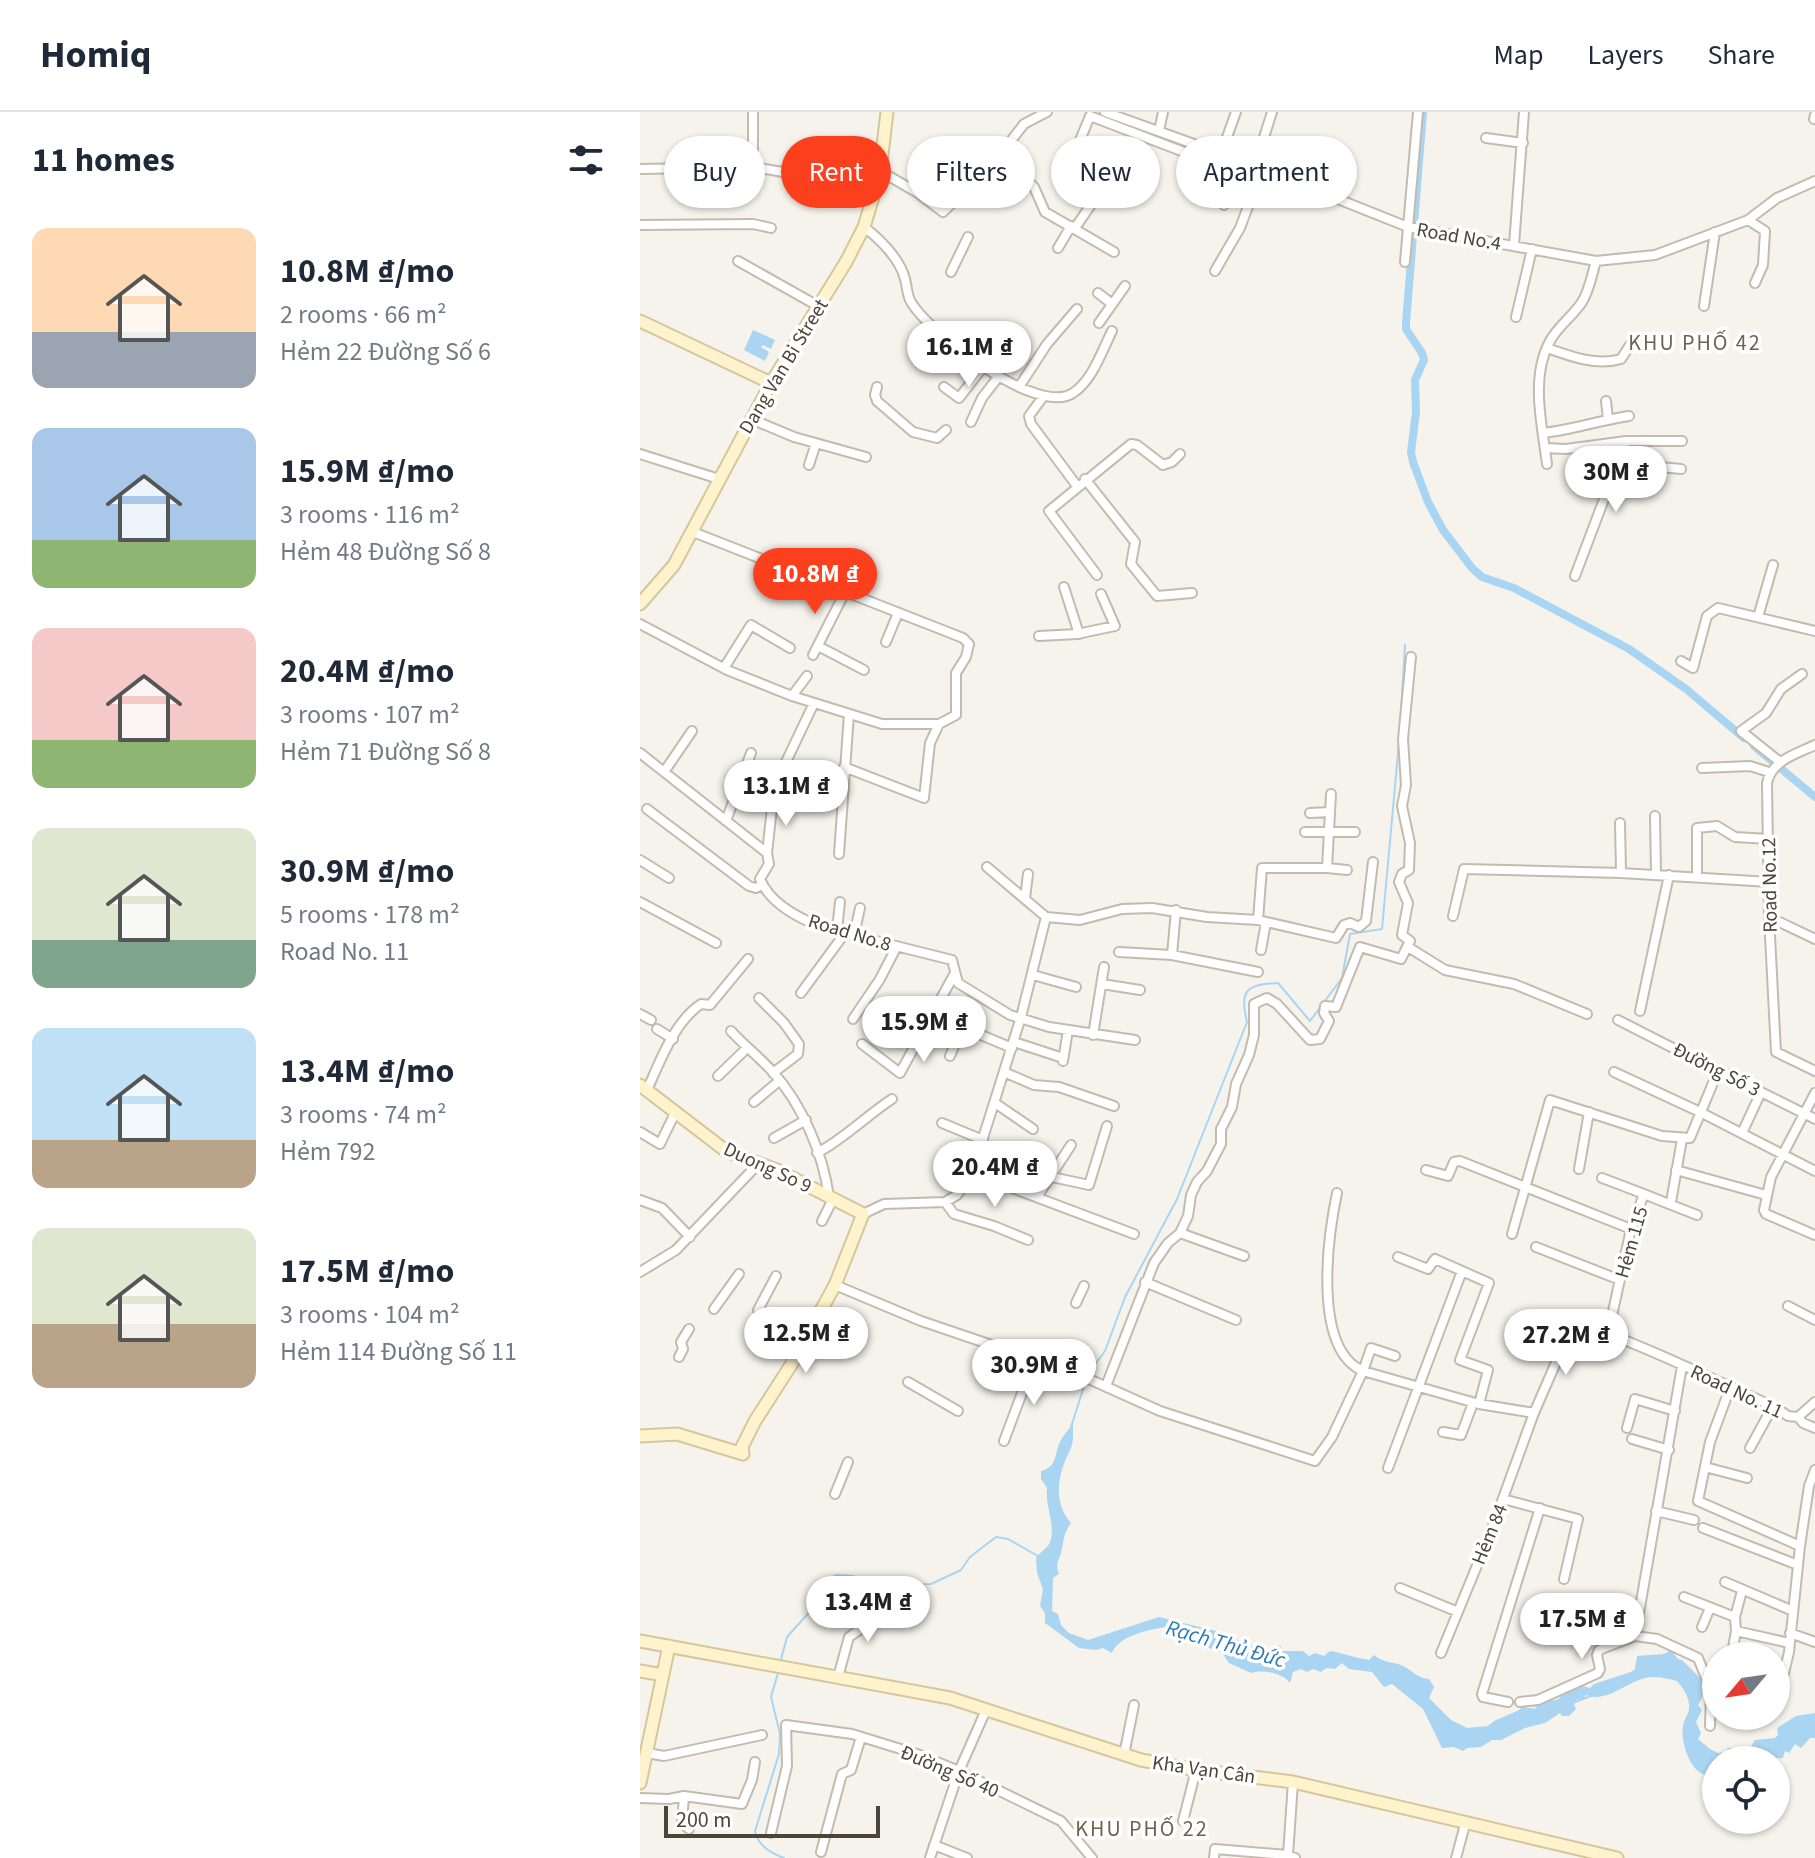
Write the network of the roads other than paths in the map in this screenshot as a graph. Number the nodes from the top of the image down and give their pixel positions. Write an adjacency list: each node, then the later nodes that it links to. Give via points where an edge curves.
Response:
1 (753, 112): 12 (street)
2 (887, 112): 13 (main road, Dang Van Bi Street)
3 (1047, 112): 14 (street, via 1024,124)
4 (1105, 112): 10 (street, Road No.4)
5 (1163, 112): 11 (street)
6 (1236, 112): 16 (street)
7 (1272, 112): 17 (street)
8 (1418, 112): 34 (street)
9 (1524, 112): 20 (street)
10 (1114, 120): 11 (street, Road No.4); 15 (street, via 1090,116); 21 (street)
11 (1159, 131): 18 (street, Road No.4)
12 (753, 136)
13 (884, 136)
14 (1015, 136)
15 (1082, 136)
16 (1227, 136)
17 (1266, 136)
18 (1176, 137)
19 (1486, 138): 20 (street)
20 (1523, 143): 38 (street)
21 (1176, 147)
22 (640, 169): 23 (street)
23 (664, 169)
24 (1815, 181): 30 (street, Road No.4, via 1777,198)
25 (1035, 189): 33 (street, via 1045,212)
26 (1357, 206): 34 (street, Road No.4)
27 (870, 208): 32 (main road, Dang Van Bi Street)
28 (1088, 208): 33 (street)
29 (1246, 208): 45 (street)
30 (1748, 220): 36 (street, Road No.4); 47 (street, via 1765,231 1763,265)
31 (640, 225): 35 (street)
32 (864, 227): 51 (main road, Dang Van Bi Street); 60 (street, via 898,264 910,301)
33 (1073, 227): 39 (street); 41 (street)
34 (1408, 227): 38 (street, Road No.4); 44 (street)
35 (771, 228)
36 (1715, 232): 43 (street, Road No.4, via 1655,255); 52 (street)
37 (968, 237): 46 (street)
38 (1514, 245): 40 (street, Road No.4)
39 (1058, 248)
40 (1532, 249): 43 (street, Road No.4); 54 (street)
41 (1114, 252)
42 (738, 261): 51 (street)
43 (1596, 261): 59 (street, via 1581,303)
44 (1405, 262)
45 (1215, 271)
46 (951, 272)
47 (1755, 283)
48 (1125, 286): 50 (street)
49 (1098, 293): 50 (street)
50 (1112, 304): 56 (street)
51 (818, 306): 62 (main road, Dang Van Bi Street)
52 (1704, 306)
53 (1077, 309): 65 (street)
54 (1516, 317)
55 (640, 321): 62 (main road)
56 (1099, 323)
57 (1112, 331): 66 (street, via 1077,390 1057,399)
58 (1630, 345): 59 (street, via 1625,356 1604,363)
59 (1547, 348): 74 (street, via 1540,393)
60 (983, 367): 61 (street); 64 (street, via 959,398)
61 (999, 376): 65 (street); 71 (street)
62 (771, 383): 69 (main road, Dang Van Bi Street)
63 (877, 387): 73 (street, via 877,401 913,432 937,438)
64 (944, 387)
65 (1019, 387): 66 (street)
66 (1043, 397): 89 (street, via 1029,416 1031,424)
67 (1606, 401): 70 (street)
68 (1629, 416): 70 (street)
69 (751, 419): 77 (street); 87 (main road, Dang Van Bi Street)
70 (1608, 419): 72 (street)
71 (971, 422)
72 (1584, 426): 74 (street); 78 (street)
73 (946, 430)
74 (1543, 433): 79 (street)
75 (1626, 441): 76 (street); 78 (street); 83 (street)
76 (1682, 441)
77 (816, 443): 82 (street); 85 (street)
78 (1590, 446): 79 (street)
79 (1545, 448): 84 (street)
80 (640, 454): 87 (street)
81 (1180, 454): 88 (street, via 1163,465 1131,444)
82 (866, 457)
83 (1619, 463): 86 (street); 93 (street)
84 (1547, 464)
85 (809, 465)
86 (1681, 469)
87 (719, 479): 90 (main road, Dang Van Bi Street)
88 (1085, 479): 89 (street); 96 (street, via 1135,542 1131,564 1157,596)
89 (1077, 486): 92 (street, via 1049,511)
90 (693, 532): 95 (street); 98 (main road, Dang Van Bi Street, via 674,565)
91 (1773, 565): 100 (street)
92 (1097, 575)
93 (1575, 576)
94 (1064, 587): 103 (street)
95 (845, 592): 99 (street); 110 (street, via 815,650)
96 (1192, 593)
97 (1101, 594): 103 (street, via 1115,626)
98 (640, 604)
99 (898, 613): 105 (street); 116 (street, via 969,644 956,673 956,715)
100 (1758, 617): 102 (street); 108 (street, via 1714,609 1707,616 1693,668)
101 (640, 624): 109 (street)
102 (1815, 631)
103 (1079, 634): 104 (street)
104 (1039, 636)
105 (886, 642)
106 (790, 648): 109 (street, via 751,625)
107 (1411, 657): 167 (street, via 1402,806 1409,870 1399,882 1408,903 1402,935 1410,941)
108 (1681, 661)
109 (724, 668): 113 (street)
110 (864, 670)
111 (1802, 674): 121 (street, via 1742,730)
112 (807, 676): 113 (street)
113 (792, 696): 114 (street)
114 (814, 703): 115 (street); 122 (street)
115 (849, 714): 116 (street, via 891,726); 123 (street)
116 (939, 724): 123 (street, via 930,743 924,798)
117 (692, 731): 125 (street)
118 (1815, 745): 121 (street)
119 (640, 753): 125 (street)
120 (751, 753): 133 (street)
121 (1778, 763): 126 (street)
122 (784, 766)
123 (844, 767): 140 (street)
124 (1702, 768): 126 (street, via 1750,766)
125 (664, 772): 133 (street)
126 (1769, 772): 138 (street, Road No.12)
127 (1331, 794): 130 (street)
128 (773, 799): 139 (street)
129 (647, 809): 153 (street, Road No.8, via 749,886)
130 (1330, 812): 131 (street); 137 (street)
131 (1310, 813)
132 (1655, 816): 148 (street)
133 (726, 821): 139 (street)
134 (1620, 823): 146 (street)
135 (1305, 832): 137 (street)
136 (1355, 832): 137 (street)
137 (1329, 833): 144 (street)
138 (1769, 839): 150 (street, via 1735,837 1717,826 1697,828); 152 (street, Road No.12)
139 (767, 853): 153 (street)
140 (839, 854)
141 (640, 860): 151 (street)
142 (1373, 862): 162 (street, via 1362,926 1344,925 1336,938)
143 (987, 867): 154 (street)
144 (1327, 868): 145 (street); 162 (street, via 1262,868)
145 (1347, 870)
146 (1621, 873): 148 (street); 159 (street, via 1464,869)
147 (1028, 874): 154 (street)
148 (1656, 875): 149 (street)
149 (1669, 875): 150 (street); 181 (street)
150 (1697, 877): 152 (street)
151 (669, 878)
152 (1770, 882): 161 (street, Road No.12)
153 (762, 885): 163 (street, Road No.8, via 770,897 805,921)
154 (1025, 898): 160 (street)
155 (640, 902): 165 (street)
156 (840, 902): 163 (street)
157 (860, 908): 163 (street)
158 (1176, 910): 160 (street, via 1122,909 1080,920); 162 (street); 170 (street)
159 (1453, 916)
160 (1046, 917): 175 (street)
161 (1769, 917): 164 (street); 199 (street, Road No.12, via 1776,1052)
162 (1262, 921): 168 (street)
163 (845, 933): 166 (street, Road No.8); 179 (street)
164 (1815, 939)
165 (716, 943)
166 (897, 946): 173 (street, Road No.8, via 952,960); 185 (street)
167 (1408, 947): 183 (street, via 1445,970 1514,984); 249 (street, via 1401,959 1360,947 1336,1007 1325,1006 1329,1021 1320,1039 1310,1040 1267,998 1254,1004 1254,1035 1221,1129 1221,1144 1191,1195)
168 (1261, 950)
169 (1119, 952): 170 (street)
170 (1172, 955): 174 (street)
171 (748, 959): 192 (street, via 710,1005 691,1010)
172 (1104, 967): 176 (street)
173 (955, 972): 184 (street, Road No.8, via 958,983); 194 (street, via 900,1073)
174 (1258, 972)
175 (1033, 975): 177 (street); 184 (street)
176 (1102, 984): 178 (street); 191 (street)
177 (1076, 987)
178 (1140, 990)
179 (801, 993)
180 (759, 998): 203 (street, via 799,1044 798,1054)
181 (1640, 1011)
182 (640, 1014): 186 (street)
183 (1587, 1014)
184 (1021, 1017): 189 (street, Road No.8); 195 (street)
185 (853, 1019)
186 (651, 1020)
187 (1618, 1020): 198 (street, Đường Số 3)
188 (657, 1029): 192 (street)
189 (1068, 1030): 191 (street, Road No.8); 195 (street, via 1063,1059)
190 (731, 1031): 196 (street)
191 (1093, 1035): 193 (street, Road No.8)
192 (673, 1039): 204 (street)
193 (1135, 1040)
194 (862, 1044)
195 (1013, 1045): 197 (street, via 959,1026); 200 (street)
196 (747, 1048): 202 (street); 203 (street)
197 (950, 1056)
198 (1718, 1071): 205 (street, Đường Số 3); 213 (street)
199 (1815, 1071)
200 (1004, 1072): 209 (street); 210 (street)
201 (1614, 1072): 213 (street)
202 (718, 1076)
203 (776, 1077): 208 (street); 216 (street)
204 (644, 1086): 211 (main road, Duong So 9)
205 (1761, 1092): 214 (street, Đường Số 3); 221 (street)
206 (1815, 1093): 214 (street)
207 (892, 1099): 226 (street)
208 (754, 1102)
209 (995, 1103): 219 (street); 224 (street)
210 (1114, 1106)
211 (676, 1111): 220 (street, via 660,1144); 228 (main road, Duong So 9, via 726,1151)
212 (1589, 1112): 223 (street); 229 (street); 236 (street, via 1550,1100)
213 (1700, 1112): 221 (street); 223 (street, via 1690,1138)
214 (1802, 1113): 215 (street, Đường Số 3); 227 (street)
215 (1815, 1119)
216 (806, 1120): 222 (street); 226 (street)
217 (942, 1123): 224 (street)
218 (1107, 1126): 234 (street, via 1089,1185)
219 (1033, 1129)
220 (640, 1132)
221 (1742, 1133): 227 (street)
222 (774, 1138)
223 (1682, 1139): 231 (street)
224 (983, 1140): 233 (street)
225 (1071, 1145): 234 (street)
226 (817, 1153): 241 (street)
227 (1782, 1155): 232 (street); 239 (street)
228 (759, 1163): 241 (main road, Duong So 9); 253 (street)
229 (1579, 1169)
230 (1426, 1170): 236 (street, via 1448,1176 1458,1160)
231 (1676, 1170): 239 (street); 244 (street)
232 (1815, 1171)
233 (972, 1173): 240 (street); 243 (street, via 957,1195)
234 (1052, 1177): 240 (street)
235 (1602, 1178): 238 (street, Hẻm 115)
236 (1525, 1188): 248 (street); 251 (street)
237 (1337, 1193): 278 (street, via 1328,1235 1331,1324 1342,1353)
238 (1644, 1194): 244 (street); 248 (street, Hẻm 115)
239 (1766, 1195): 252 (street, via 1766,1214)
240 (1037, 1197): 250 (street)
241 (831, 1198): 245 (main road, Duong So 9); 247 (street)
242 (640, 1200): 253 (street, via 662,1208)
243 (945, 1202): 245 (street, via 884,1204); 254 (street, via 954,1214)
244 (1669, 1204): 246 (street)
245 (863, 1214): 264 (main road)
246 (1697, 1215)
247 (822, 1221)
248 (1631, 1229): 262 (street, Hẻm 115)
249 (1180, 1233): 256 (street); 263 (street)
250 (1134, 1234)
251 (1512, 1234)
252 (1815, 1235)
253 (690, 1237): 259 (street)
254 (1028, 1240)
255 (1536, 1247): 262 (street)
256 (1244, 1256)
257 (1398, 1257): 258 (street, via 1428,1269 1435,1259)
258 (1462, 1271): 281 (street); 284 (street, via 1489,1283 1460,1360 1488,1370)
259 (640, 1272)
260 (739, 1274): 268 (street)
261 (776, 1276): 269 (street)
262 (1620, 1280): 273 (street, Hẻm 115)
263 (1145, 1282): 270 (street); 280 (street)
264 (835, 1285): 276 (street); 293 (main road, via 755,1421 743,1454 677,1434)
265 (1084, 1286): 266 (street)
266 (1076, 1303)
267 (1788, 1306): 271 (street)
268 (714, 1309)
269 (758, 1310)
270 (1236, 1320)
271 (1815, 1320)
272 (689, 1329): 275 (street)
273 (1608, 1334): 277 (street, Road No. 11); 288 (street, Road No. 11, via 1575,1327)
274 (1395, 1356): 278 (street, via 1371,1348)
275 (679, 1357)
276 (1034, 1361): 280 (street); 295 (street)
277 (1682, 1366): 282 (street, Road No. 11); 287 (street)
278 (1363, 1371): 280 (street, via 1315,1461 1160,1411); 281 (street)
279 (908, 1382): 286 (street)
280 (1105, 1386)
281 (1417, 1386): 284 (street); 300 (street)
282 (1730, 1388): 285 (street, Road No. 11); 299 (street)
283 (1815, 1402): 289 (street, Road No. 11)
284 (1476, 1404): 288 (street); 292 (street, via 1461,1435)
285 (1773, 1406): 289 (street, Road No. 11); 296 (street)
286 (958, 1411)
287 (1675, 1411): 290 (street, via 1635,1399); 297 (street)
288 (1534, 1413): 304 (street, Hẻm 84)
289 (1798, 1417): 291 (street)
290 (1627, 1428)
291 (1815, 1428)
292 (1443, 1432)
293 (640, 1436)
294 (1632, 1439): 297 (street)
295 (1004, 1441)
296 (1750, 1448)
297 (1669, 1450): 306 (street)
298 (848, 1462): 303 (street)
299 (1705, 1467): 302 (street); 308 (street, via 1698,1501)
300 (1388, 1468)
301 (1815, 1470): 311 (street)
302 (1747, 1478)
303 (835, 1494)
304 (1503, 1499): 305 (street); 321 (street, Hẻm 84)
305 (1540, 1508): 313 (street, via 1578,1519); 337 (street, via 1482,1695)
306 (1656, 1511): 307 (street); 325 (street)
307 (1694, 1520)
308 (1745, 1521): 310 (street); 311 (street)
309 (1703, 1528): 310 (street)
310 (1740, 1542): 312 (street)
311 (1800, 1546): 312 (street)
312 (1798, 1565): 320 (street)
313 (1564, 1579)
314 (1725, 1582): 316 (street)
315 (1400, 1588): 321 (street)
316 (1742, 1591): 320 (street); 322 (street)
317 (1684, 1597): 319 (street)
318 (868, 1604): 336 (street, via 862,1628 849,1637)
319 (1710, 1608): 322 (street); 323 (street)
320 (1793, 1611): 326 (street)
321 (1458, 1612): 332 (street, Hẻm 84)
322 (1735, 1617): 324 (street)
323 (1702, 1627)
324 (1736, 1631): 326 (street); 328 (street)
325 (1635, 1636): 333 (street, via 1677,1647); 338 (street, via 1599,1650 1598,1673 1538,1700)
326 (1789, 1638): 329 (street); 330 (street)
327 (640, 1641): 331 (main road)
328 (1734, 1642)
329 (1788, 1642)
330 (1815, 1642)
331 (669, 1646): 335 (main road); 336 (main road, Kha Vạn Cân)
332 (1441, 1653)
333 (1702, 1665)
334 (640, 1671): 335 (main road)
335 (663, 1675): 343 (main road)
336 (838, 1677): 340 (main road, Kha Vạn Cân)
337 (1508, 1702)
338 (1520, 1702)
339 (1134, 1705): 344 (street)
340 (986, 1710): 344 (main road, Kha Vạn Cân); 347 (street)
341 (762, 1735): 343 (street, via 674,1754)
342 (861, 1737): 347 (street, Đường Số 40); 353 (street, via 851,1770 842,1774); 357 (street, Đường Số 40, via 786,1725 787,1766)
343 (647, 1753): 348 (main road)
344 (1124, 1755): 346 (main road, Kha Vạn Cân)
345 (755, 1762): 350 (street, via 742,1804)
346 (1196, 1770): 349 (main road, Kha Vạn Cân); 354 (street)
347 (959, 1771): 358 (street); 364 (street, Đường Số 40, via 1061,1821)
348 (641, 1775)
349 (1293, 1782): 355 (main road, Kha Vạn Cân); 361 (street)
350 (684, 1796): 351 (street); 356 (street, via 682,1823)
351 (640, 1798)
352 (819, 1814): 353 (street)
353 (830, 1819): 359 (street)
354 (1183, 1821)
355 (1466, 1821): 366 (street); 367 (main road, Kha Vạn Cân)
356 (689, 1829)
357 (771, 1833)
358 (934, 1845): 362 (street); 363 (street)
359 (821, 1852)
360 (1262, 1855): 361 (street); 365 (street, via 1215,1849)
361 (1291, 1857)
362 (930, 1858)
363 (967, 1858)
364 (1092, 1858)
365 (1214, 1858)
366 (1456, 1858)
367 (1616, 1858)

